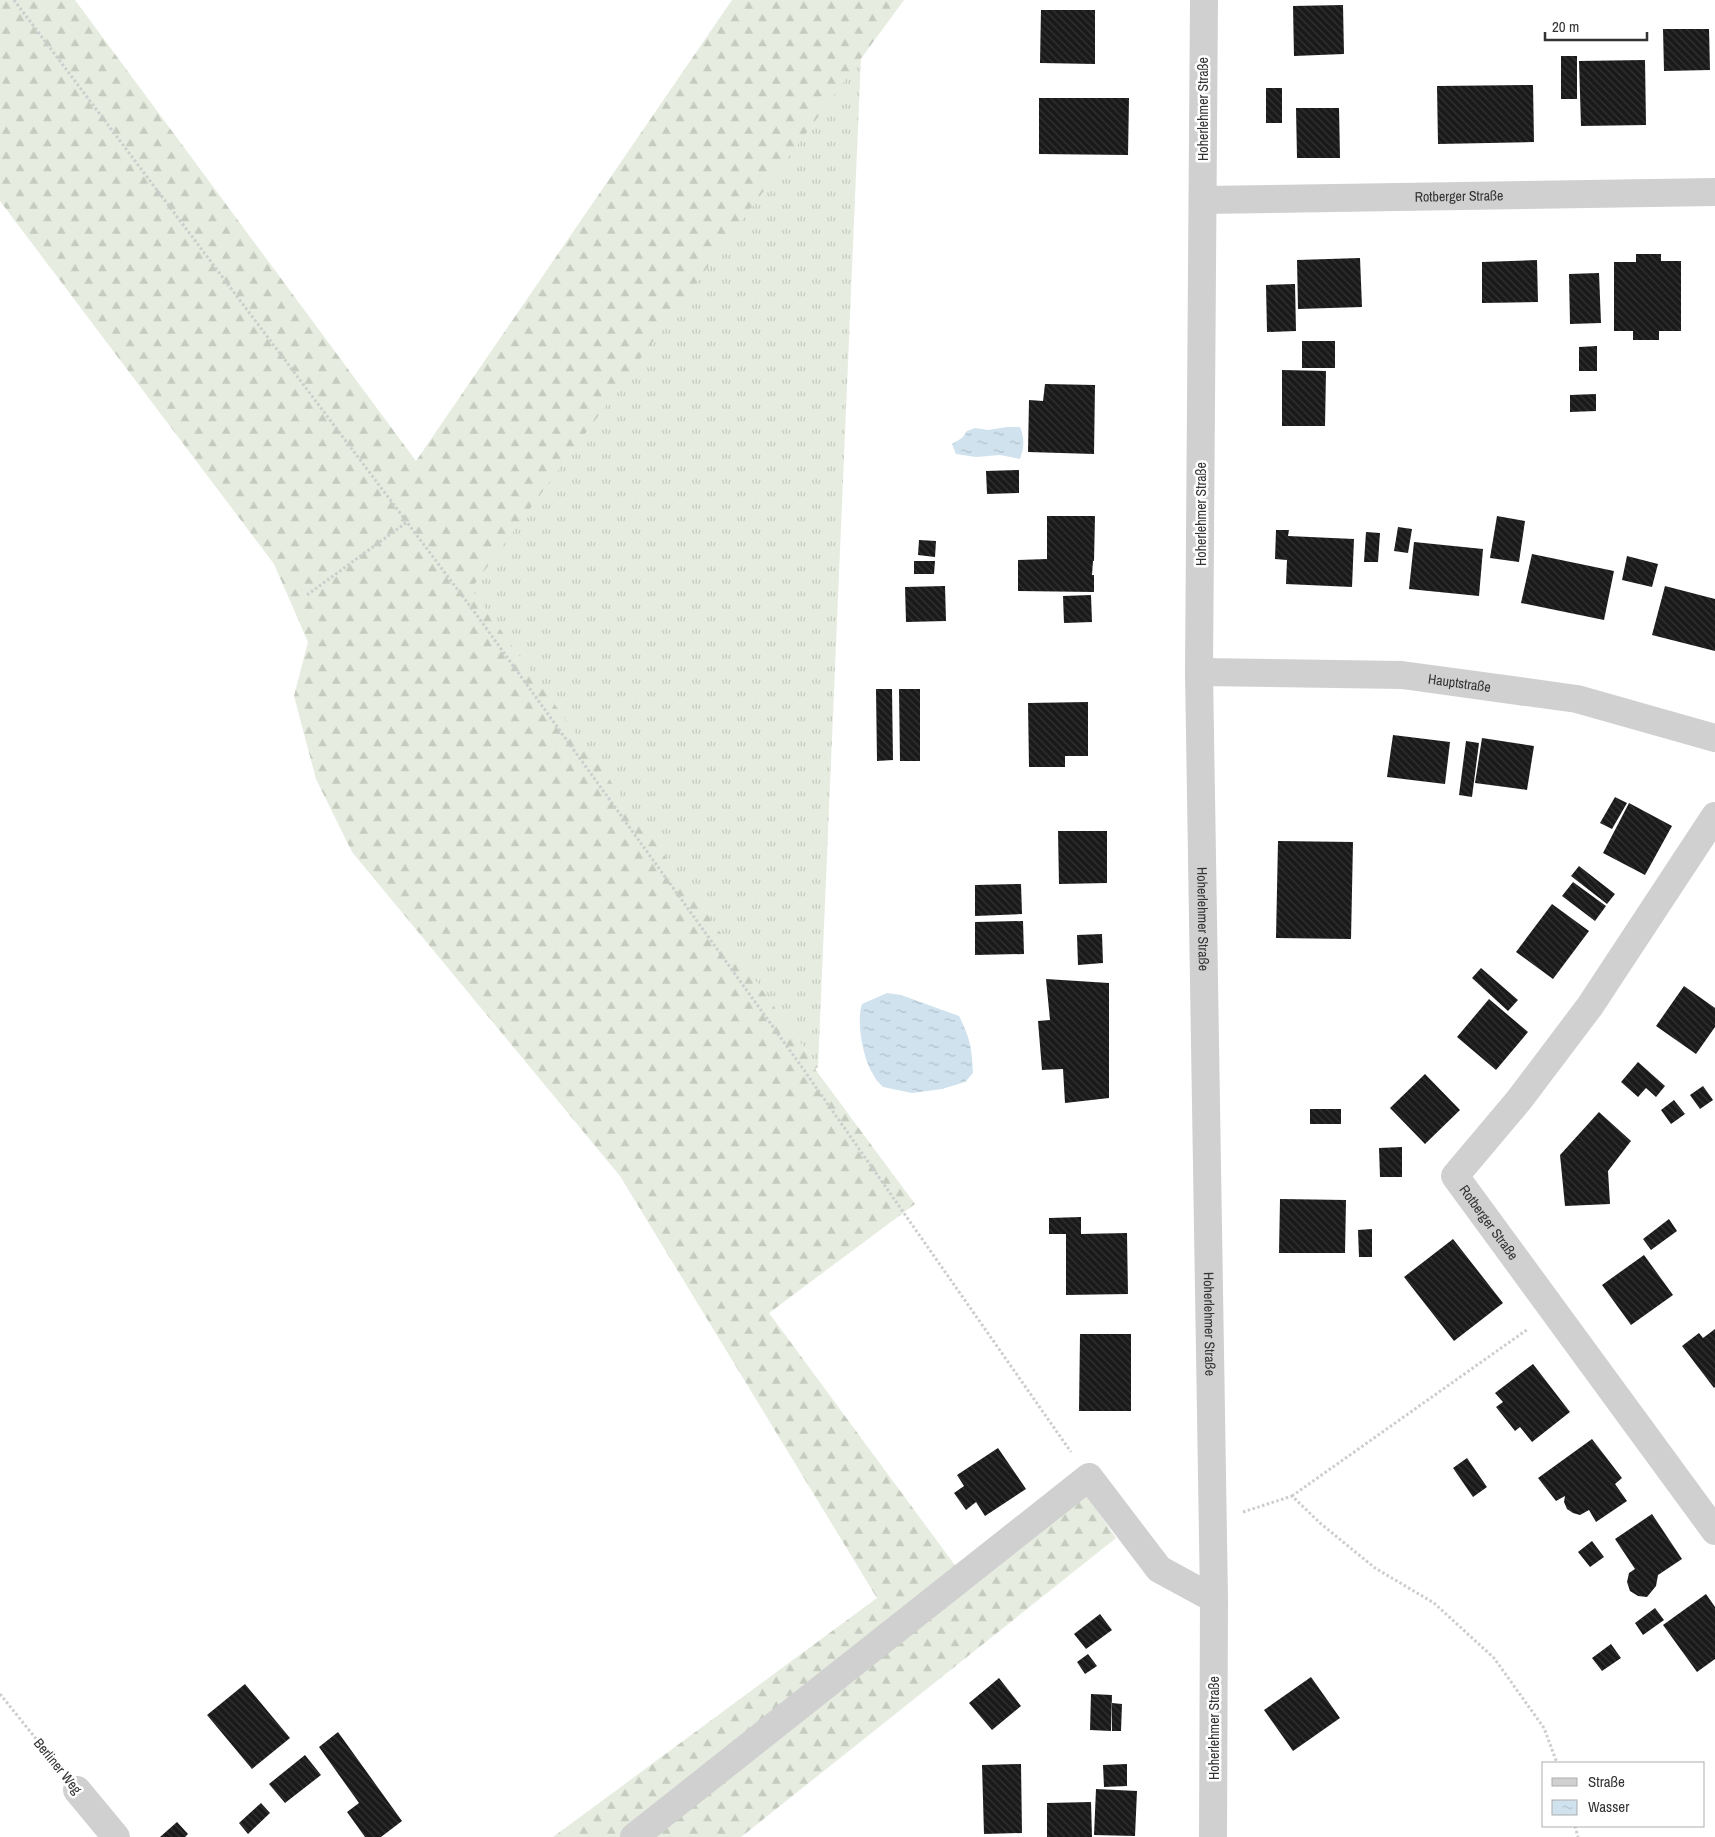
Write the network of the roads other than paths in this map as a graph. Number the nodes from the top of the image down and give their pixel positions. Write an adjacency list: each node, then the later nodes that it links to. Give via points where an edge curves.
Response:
1 (1204, 0): 3 (street, Hoherlehmer Straße)
2 (1715, 192): 3 (street, Rotberger Straße)
3 (1203, 200): 4 (street, Hoherlehmer Straße)
4 (1199, 672): 5 (street, Hauptstraße, via 1402,675 1576,699); 8 (street, Hoherlehmer Straße)
5 (1715, 738)
6 (1715, 816): 7 (street, Rotberger Straße, via 1590,1006 1519,1100 1455,1176)
7 (1715, 1531)
8 (1214, 1599): 11 (street, via 1159,1570 1089,1477); 12 (street, Hoherlehmer Straße)
9 (77, 1790): 10 (street, Berliner Weg)
10 (116, 1837)
11 (634, 1837)
12 (1213, 1837)

